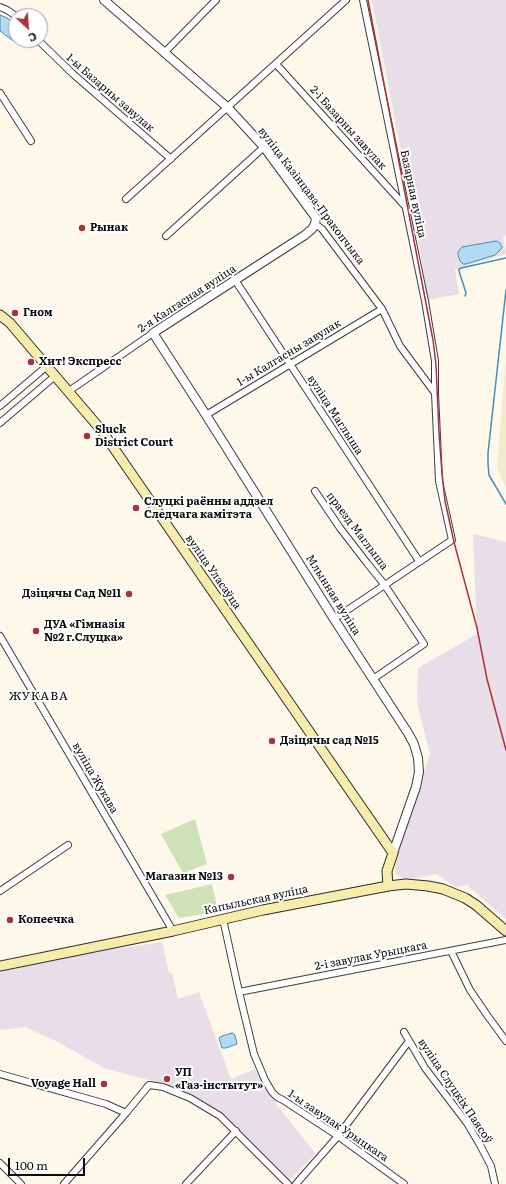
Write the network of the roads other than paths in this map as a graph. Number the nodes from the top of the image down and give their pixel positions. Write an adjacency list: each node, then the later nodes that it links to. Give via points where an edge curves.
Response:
1 (104, 0): 6 (street, вуліца Казінцава-Пракопчыка)
2 (216, 0): 6 (street)
3 (346, 0): 7 (street)
4 (363, 0): 14 (street, Базарная вуліца)
5 (46, 48): 12 (street, 1-ы Базарны завулак)
6 (164, 53): 9 (street, вуліца Казінцава-Пракопчыка)
7 (276, 64): 9 (street); 14 (street, 2-і Базарны завулак)
8 (0, 93): 10 (street)
9 (227, 107): 11 (street, вуліца Казінцава-Пракопчыка); 12 (street)
10 (31, 142)
11 (264, 147): 15 (street, вуліца Казінцава-Пракопчыка, via 316,218); 16 (street)
12 (171, 159): 13 (street)
13 (126, 199)
14 (405, 206): 25 (street, Базарная вуліца, via 435,361)
15 (315, 224): 17 (street, 2-я Калгасная вуліца, via 305,235); 18 (street, вуліца Казінцава-Пракопчыка)
16 (166, 236)
17 (235, 280): 20 (street, 2-я Калгасная вуліца); 21 (street, вуліца Маглыша)
18 (382, 309): 21 (street, 1-ы Калгасны завулак); 25 (street, вуліца Казінцава-Пракопчыка, via 400,346)
19 (0, 315): 22 (main road, вуліца Уласаўца)
20 (153, 334): 24 (street, 2-я Калгасная вуліца); 27 (street, Млынная вуліца)
21 (289, 364): 27 (street, 1-ы Калгасны завулак); 30 (street, вуліца Маглыша)
22 (47, 366): 23 (main road, вуліца Уласаўца); 26 (street)
23 (55, 376): 24 (main road, вуліца Уласаўца); 28 (street)
24 (68, 391): 36 (main road, вуліца Уласаўца, via 102,431)
25 (435, 393): 30 (street, via 439,481 452,540)
26 (0, 406)
27 (206, 415): 32 (street, Млынная вуліца)
28 (0, 422)
29 (315, 491): 31 (street, праезд Маглыша)
30 (419, 561): 31 (street)
31 (384, 584): 32 (street); 34 (street, праезд Маглыша, via 424,644)
32 (334, 618): 34 (street, Млынная вуліца)
33 (0, 636): 40 (street, вуліца Жукава)
34 (373, 680): 36 (street, Млынная вуліца, via 408,733 418,758 416,787)
35 (68, 845): 38 (street)
36 (393, 853): 37 (main road, Млынная вуліца, via 387,872)
37 (388, 886): 39 (main road, Капыльская вуліца); 41 (main road, Капыльская вуліца, via 406,884 443,889 476,905)
38 (0, 891)
39 (223, 919): 40 (main road, Капыльская вуліца); 45 (street, 1-ы завулак Урыцкага)
40 (173, 931): 44 (main road, Капыльская вуліца)
41 (506, 931)
42 (506, 940): 43 (street, 2-і завулак Урыцкага)
43 (451, 951): 45 (street, 2-і завулак Урыцкага); 48 (street, via 470,990)
44 (0, 966)
45 (239, 992): 52 (street, 1-ы завулак Урыцкага, via 254,1054 272,1092)
46 (404, 1032): 47 (street, вуліца Слуцкіх Паясоў)
47 (409, 1041): 52 (street); 60 (street, вуліца Слуцкіх Паясоў, via 425,1068 467,1123 491,1166)
48 (506, 1041)
49 (0, 1074): 50 (street, via 106,1104)
50 (126, 1113): 51 (street, via 149,1085 163,1087 190,1098 220,1116); 56 (street)
51 (236, 1132): 57 (street); 58 (street)
52 (338, 1136): 54 (street, 1-ы завулак Урыцкага); 59 (street)
53 (0, 1163): 55 (street)
54 (401, 1183)
55 (21, 1184)
56 (64, 1184)
57 (186, 1184)
58 (288, 1184)
59 (296, 1184)
60 (496, 1184)

